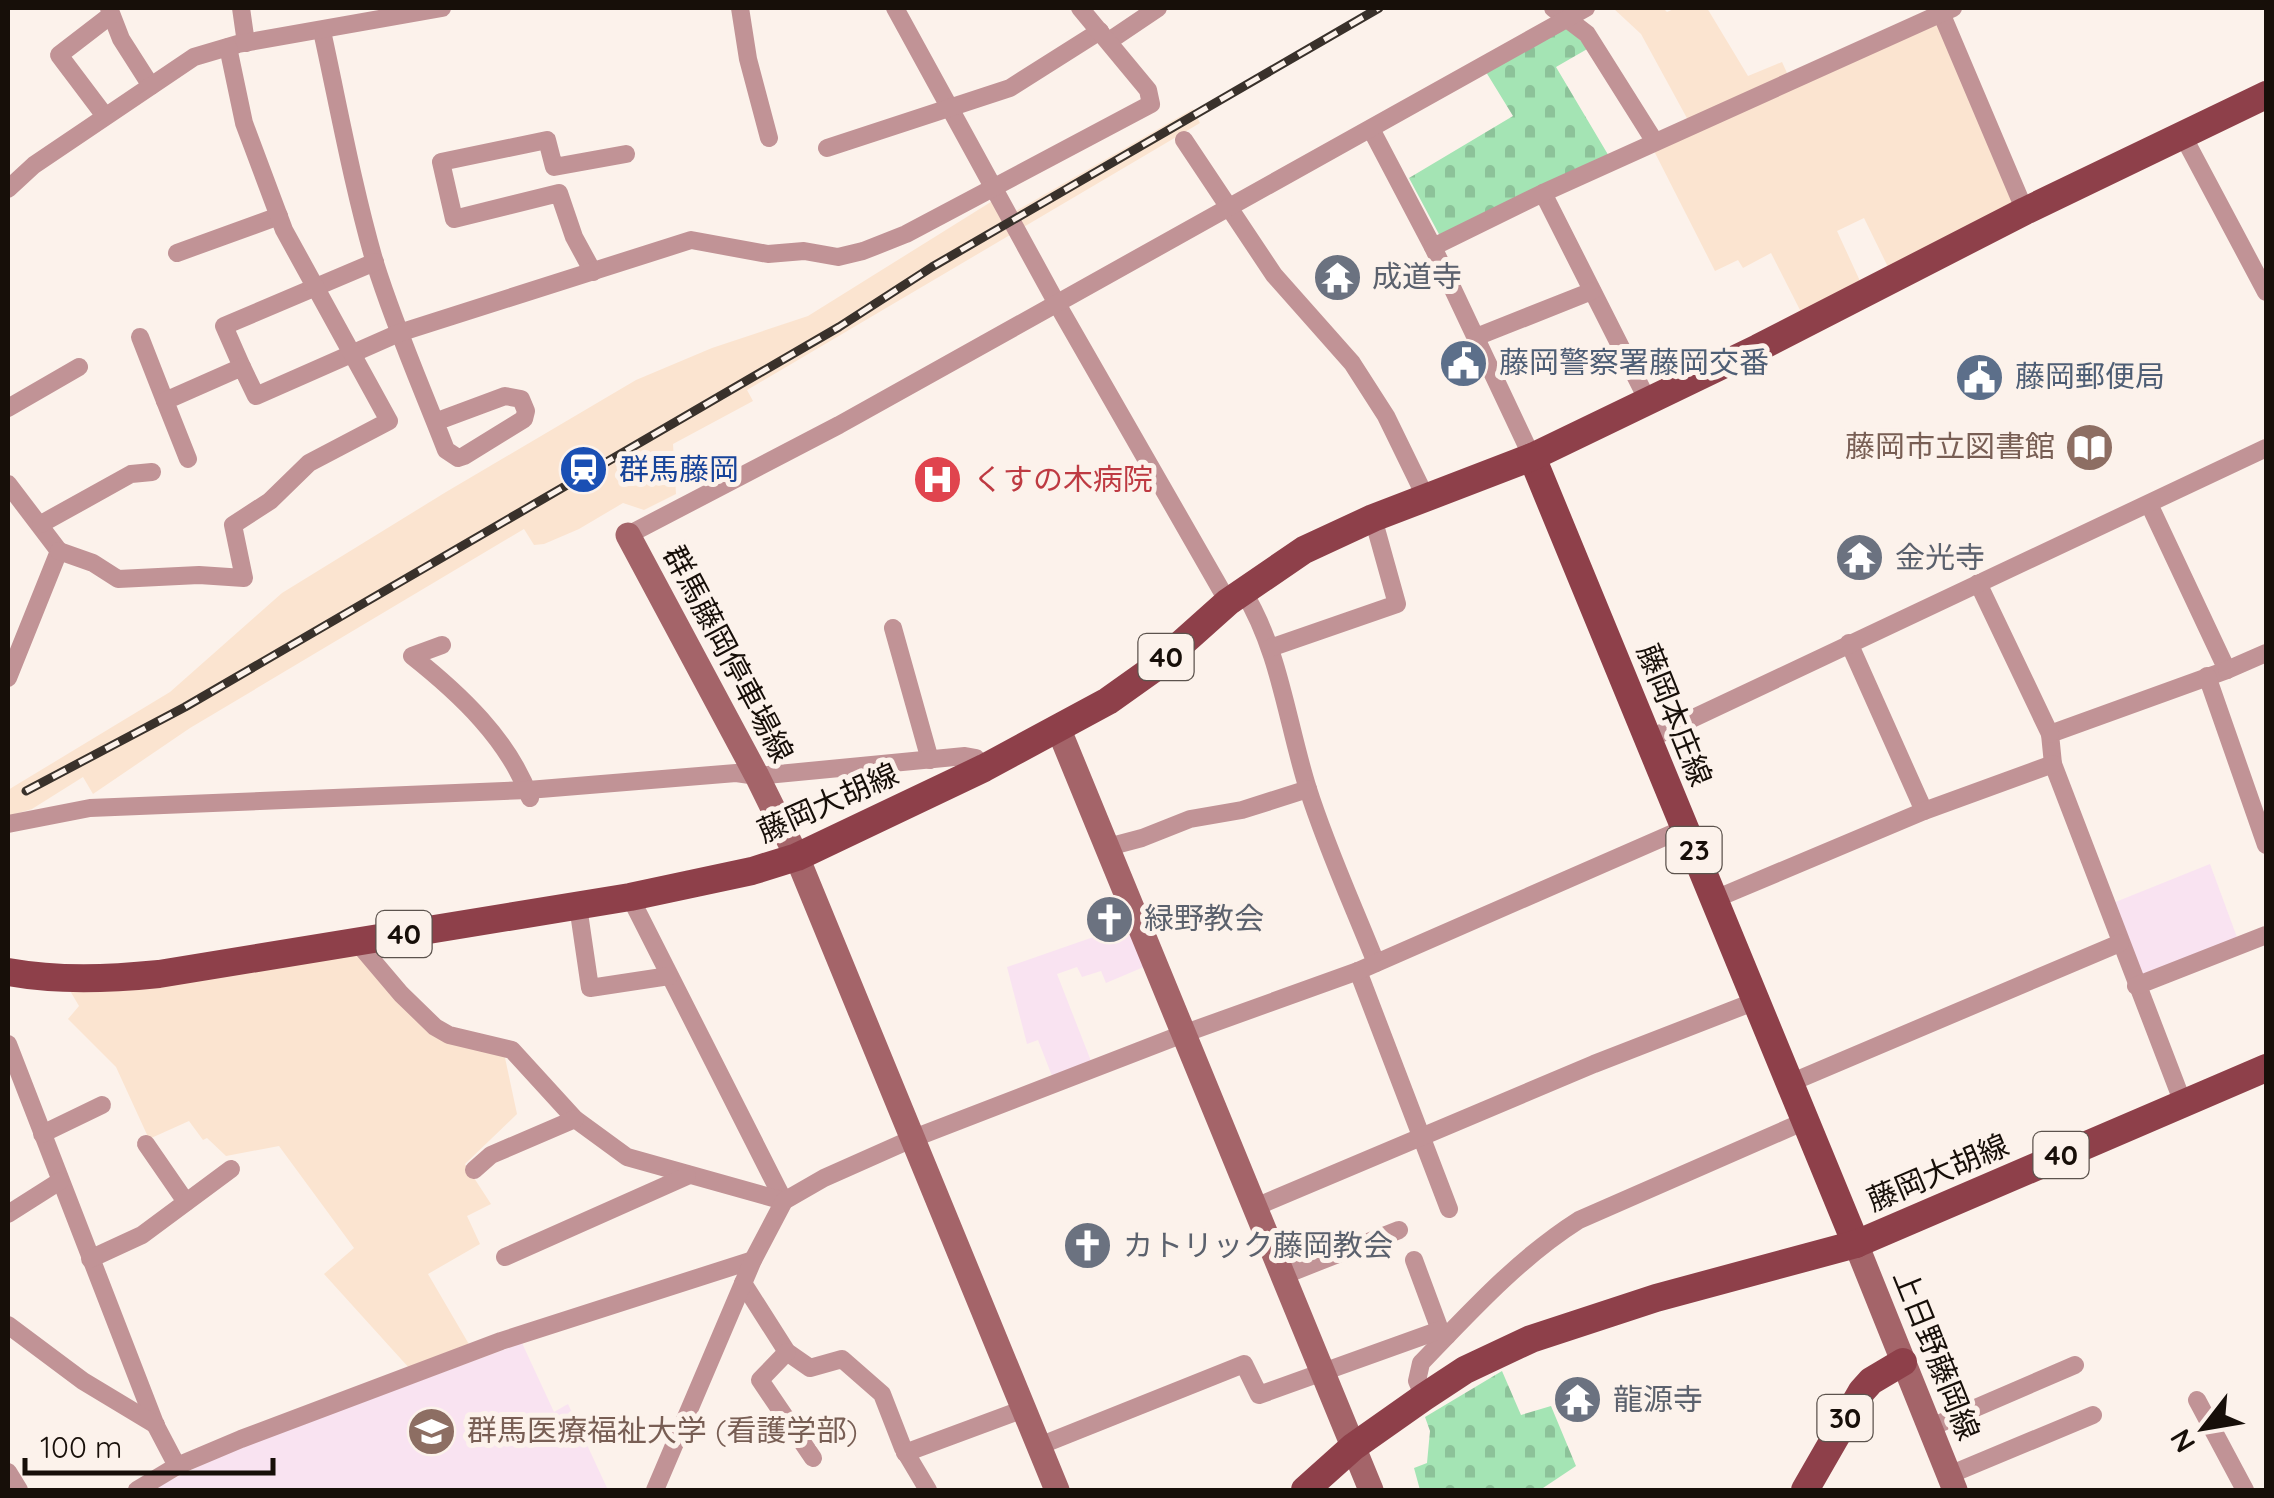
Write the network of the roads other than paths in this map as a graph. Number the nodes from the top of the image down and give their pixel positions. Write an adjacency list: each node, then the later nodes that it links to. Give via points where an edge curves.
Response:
1 (241, 8): 13 (street)
2 (442, 8): 11 (street)
3 (740, 8): 20 (street)
4 (895, 8): 16 (street)
5 (1080, 8): 12 (street)
6 (1158, 8): 12 (street)
7 (1586, 8): 10 (street)
8 (1944, 10): 22 (street); 31 (street)
9 (110, 11): 14 (street); 17 (street, via 59,55)
10 (1559, 13): 18 (street); 22 (street, via 1587,34)
11 (322, 31): 13 (street); 35 (street)
12 (1105, 36): 16 (street, via 1010,88); 27 (street, via 1148,90 1150,104)
13 (237, 45): 14 (street, via 194,57); 32 (street, via 244,124)
14 (151, 86): 17 (street)
15 (2266, 95): 19 (main road)
16 (948, 108): 23 (street); 27 (street)
17 (106, 116): 26 (street)
18 (1371, 129): 30 (street); 33 (street)
19 (2182, 134): 31 (main road); 39 (street)
20 (769, 138)
21 (1184, 140): 30 (street)
22 (1655, 142): 29 (street)
23 (827, 148)
24 (626, 154): 25 (street)
25 (554, 167): 28 (street); 28 (street, via 547,140 441,162 454,219)
26 (8, 188)
27 (996, 188): 36 (street, via 906,234 838,257 768,254 691,240); 40 (street)
28 (560, 192): 36 (street)
29 (1543, 193): 33 (street); 38 (street)
30 (1229, 206): 40 (street); 56 (street, via 1274,275 1352,363)
31 (2025, 211): 48 (main road)
32 (279, 216): 34 (street); 37 (street)
33 (1433, 247): 43 (street)
34 (177, 253)
35 (375, 262): 37 (street); 41 (street)
36 (592, 272): 41 (street)
37 (316, 286): 44 (street); 46 (street, via 224,326)
38 (1592, 291): 43 (street); 48 (street)
39 (2266, 292)
40 (1056, 302): 60 (street, via 839,426); 63 (street)
41 (399, 333): 44 (street); 50 (street)
42 (140, 337): 47 (street)
43 (1476, 337): 52 (street)
44 (354, 353): 46 (street, via 256,396); 61 (street, via 389,421 309,463 234,525 244,578 118,580)
45 (79, 367): 49 (street)
46 (242, 367): 47 (street)
47 (165, 401): 53 (street)
48 (1648, 401): 52 (main road)
49 (8, 408)
50 (436, 422): 50 (street, via 505,396 521,399 526,411 458,458 446,450)
51 (2266, 448): 57 (street)
52 (1532, 457): 56 (main road, 藤岡大胡線 / 40); 74 (main road, 藤岡本庄線 / 23)
53 (188, 458)
54 (152, 472): 59 (street, via 131,474)
55 (8, 484): 59 (street)
56 (1426, 498): 58 (main road, 藤岡大胡線 / 40)
57 (2149, 504): 62 (street); 69 (street)
58 (1373, 518): 63 (main road, 藤岡大胡線 / 40, via 1304,550); 67 (street, via 1396,604)
59 (42, 524): 61 (street)
60 (628, 535): 78 (street, 群馬藤岡停車場線)
61 (59, 550): 71 (street)
62 (1978, 582): 65 (street); 73 (street)
63 (1236, 597): 67 (street, via 1256,612); 72 (main road, 藤岡大胡線 / 40, via 1132,684)
64 (893, 628): 75 (street)
65 (1849, 643): 74 (street); 81 (street)
66 (442, 646): 80 (street, via 412,656 504,745)
67 (1270, 648): 79 (street)
68 (2266, 654): 69 (street)
69 (2227, 670): 70 (street)
70 (2207, 676): 73 (street); 84 (street)
71 (8, 678)
72 (1058, 730): 77 (main road, 藤岡大胡線 / 40); 85 (street)
73 (2050, 734): 76 (street)
74 (1649, 738): 83 (main road, 藤岡本庄線 / 23)
75 (930, 760): 77 (street, via 965,756); 78 (street)
76 (2053, 764): 81 (street); 92 (street)
77 (984, 768): 86 (main road, 藤岡大胡線 / 40)
78 (757, 776): 80 (street); 86 (street, 群馬藤岡停車場線)
79 (1308, 789): 85 (street, via 1190,818); 93 (street)
80 (529, 794): 82 (street, via 90,808)
81 (1924, 812): 88 (street)
82 (8, 824)
83 (1685, 828): 88 (main road, 藤岡本庄線 / 23); 93 (street)
84 (2266, 845)
85 (1108, 847): 99 (street)
86 (796, 857): 87 (main road, 藤岡大胡線 / 40); 109 (street, 群馬藤岡停車場線)
87 (630, 897): 89 (main road, 藤岡大胡線 / 40); 96 (street)
88 (1715, 899): 98 (main road, 藤岡本庄線 / 23)
89 (578, 906): 91 (main road, 藤岡大胡線 / 40); 96 (street, via 590,988)
90 (2266, 935): 97 (street)
91 (356, 941): 95 (main road, 藤岡大胡線 / 40, via 159,974 100,979); 105 (street, via 435,1028 512,1050)
92 (2120, 942): 97 (street); 102 (street)
93 (1376, 963): 94 (street)
94 (1358, 971): 99 (street); 108 (street)
95 (8, 972)
96 (669, 976): 115 (street)
97 (2136, 986): 103 (street)
98 (1756, 1001): 102 (main road, 藤岡本庄線 / 23); 108 (street)
99 (1183, 1034): 109 (street); 117 (street)
100 (8, 1044): 107 (street)
101 (2266, 1068): 103 (main road, 藤岡大胡線 / 40)
102 (1790, 1084): 106 (main road, 藤岡本庄線 / 23)
103 (2184, 1103): 121 (main road, 藤岡大胡線 / 40)
104 (102, 1105): 107 (street)
105 (576, 1119): 112 (street, via 491,1155); 113 (street, via 627,1158)
106 (1805, 1121): 121 (main road, 藤岡本庄線 / 23); 129 (street, via 1579,1220)
107 (42, 1134): 114 (street)
108 (1421, 1137): 117 (street); 118 (street)
109 (914, 1138): 115 (street); 136 (street, 群馬藤岡停車場線)
110 (146, 1144): 116 (street)
111 (231, 1170): 116 (street)
112 (474, 1170)
113 (687, 1176): 115 (street); 122 (street)
114 (60, 1181): 119 (street); 123 (street)
115 (784, 1201): 124 (street)
116 (186, 1202): 123 (street, via 142,1235)
117 (1253, 1208): 126 (street)
118 (1449, 1209)
119 (8, 1214)
120 (1399, 1230): 126 (street)
121 (1856, 1244): 131 (street, 上日野藤岡線); 134 (main road, via 1532,1339)
122 (504, 1257)
123 (90, 1259): 138 (street)
124 (753, 1260): 127 (street); 144 (street, via 501,1341)
125 (1414, 1260): 129 (street)
126 (1282, 1276): 133 (street)
127 (744, 1283): 130 (street); 149 (street)
128 (8, 1324): 138 (street)
129 (1443, 1333): 133 (street); 134 (street, via 1420,1363)
130 (787, 1352): 142 (street, via 810,1368 842,1359 882,1394); 143 (street, via 760,1380)
131 (1903, 1362): 139 (street, 上日野藤岡線); 154 (main road, 30, via 1862,1391)
132 (2076, 1365): 139 (street)
133 (1321, 1370): 140 (street, via 1259,1395 1244,1364); 141 (street)
134 (1424, 1397): 141 (main road)
135 (2197, 1400): 155 (street)
136 (1024, 1409): 140 (street, 群馬藤岡停車場線); 142 (street)
137 (2093, 1416): 146 (street)
138 (156, 1426): 144 (street)
139 (1930, 1428): 146 (street, 上日野藤岡線)
140 (1039, 1446): 151 (street, 群馬藤岡停車場線)
141 (1353, 1448): 152 (main road); 153 (street)
142 (905, 1453): 150 (street)
143 (813, 1458)
144 (177, 1466): 148 (street)
145 (8, 1472): 147 (street)
146 (1952, 1483)
147 (19, 1490)
148 (137, 1490)
149 (655, 1490)
150 (928, 1490)
151 (1057, 1490)
152 (1305, 1490)
153 (1371, 1490)
154 (1804, 1490)
155 (2245, 1490)

